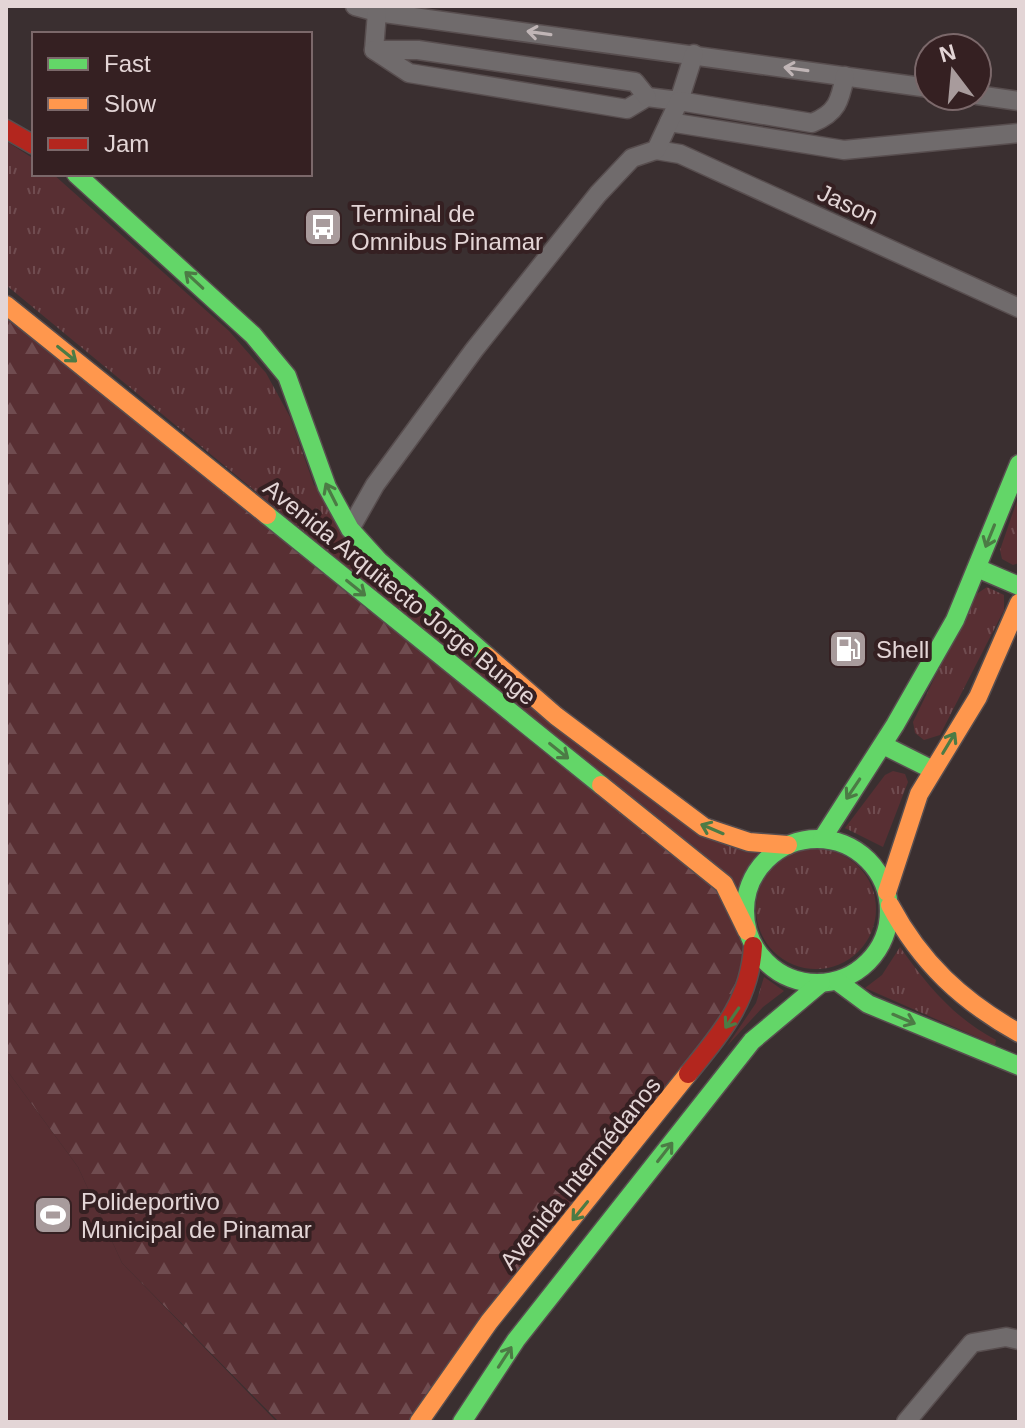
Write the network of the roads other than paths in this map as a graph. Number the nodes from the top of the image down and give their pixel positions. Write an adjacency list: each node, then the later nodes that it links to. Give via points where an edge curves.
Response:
1 (355, 6): 2 (street)
2 (377, 12): 3 (street); 4 (street, one-way to 2)
3 (374, 50): 7 (street, via 418,50 635,82); 7 (street, via 409,73 627,109)
4 (694, 54): 5 (street, one-way to 4); 9 (street)
5 (845, 76): 6 (street); 9 (street, via 839,105 830,116 812,123)
6 (913, 86)
7 (647, 97): 9 (street)
8 (993, 97): 10 (street)
9 (679, 101): 11 (street)
10 (1019, 101)
11 (669, 122): 13 (street, via 844,150); 15 (street)
12 (6, 129): 14 (main road)
13 (1019, 133)
14 (32, 144)
15 (656, 150): 18 (street, Jason, via 680,154); 20 (street, via 632,158 598,194 465,362 375,485)
16 (78, 176): 20 (main road, Avenida Arquitecto Jorge Bunge, one-way to 16, via 327,487 287,376 253,335)
17 (6, 305): 29 (main road, Avenida Arquitecto Jorge Bunge, one-way to 29, via 724,884)
18 (1019, 308)
19 (1019, 464): 21 (main road, one-way to 21)
20 (350, 529): 27 (main road, Avenida Arquitecto Jorge Bunge, one-way to 20, via 749,842 704,827 556,716 379,561)
21 (977, 568): 22 (main road); 24 (main road, via 955,620)
22 (1019, 586)
23 (1019, 603): 25 (main road, one-way to 23, via 978,697)
24 (883, 745): 25 (main road); 26 (main road, one-way to 26)
25 (933, 770): 28 (main road, via 919,794)
26 (822, 839): 27 (main road); 28 (main road, via 863,855 878,872)
27 (788, 845): 29 (main road, via 757,871 748,890)
28 (888, 899): 30 (main road, via 887,930 877,952 859,970); 31 (main road, via 939,979 977,1010)
29 (750, 938): 30 (main road, via 765,962 782,974 801,982); 34 (main road, Avenida Intermédanos, one-way to 34, via 752,980 732,1020 489,1322)
30 (829, 982): 32 (main road, one-way to 32, via 868,1004); 35 (main road, one-way to 30, via 516,1340 752,1041)
31 (1019, 1033)
32 (1019, 1066)
33 (1019, 1340): 36 (street, via 972,1343)
34 (419, 1422)
35 (462, 1422)
36 (906, 1422)

